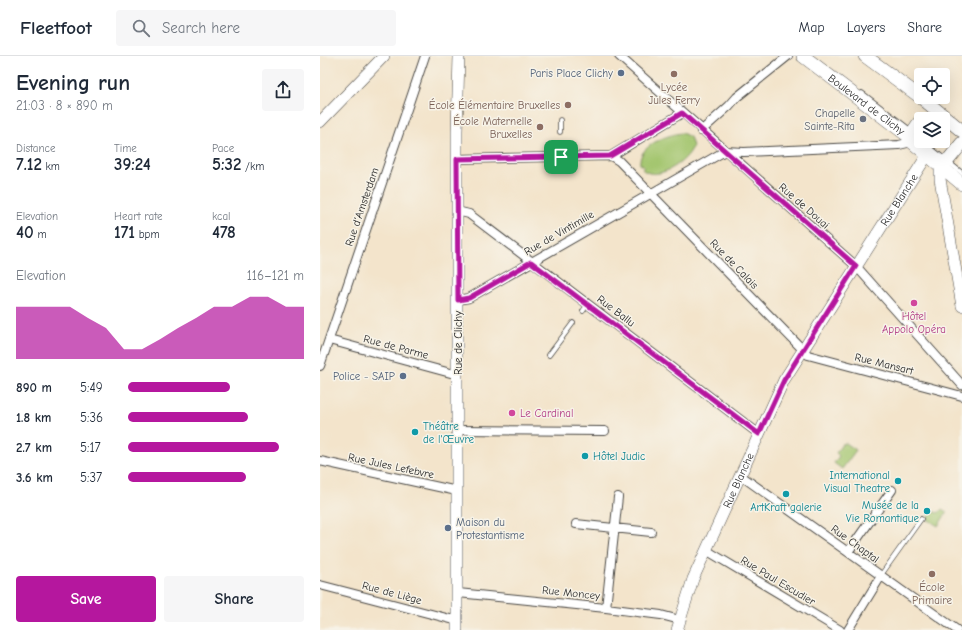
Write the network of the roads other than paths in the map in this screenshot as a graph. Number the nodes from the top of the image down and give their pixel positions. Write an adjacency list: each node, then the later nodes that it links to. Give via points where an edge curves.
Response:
1 (384, 56): 12 (street)
2 (425, 56): 37 (street, Rue d'Amsterdam)
3 (459, 56): 26 (street, Rue de Clichy)
4 (619, 56): 10 (street, Rue de Douai)
5 (788, 56): 14 (street)
6 (803, 56): 18 (main road, Boulevard de Clichy)
7 (864, 58): 9 (main road)
8 (855, 88): 17 (lane, Boulevard de Clichy, via 904,124)
9 (924, 112)
10 (682, 113): 14 (street, Rue de Douai); 25 (street)
11 (560, 120): 16 (lane)
12 (320, 122)
13 (950, 125): 15 (main road)
14 (701, 130): 23 (street, Rue de Douai)
15 (962, 131)
16 (560, 132)
17 (914, 136)
18 (914, 138)
19 (914, 140): 23 (street, via 899,145)
20 (962, 143): 27 (main road)
21 (923, 148): 24 (main road)
22 (927, 148): 27 (lane, Boulevard de Clichy)
23 (725, 151): 30 (street, Rue de Vintimille); 33 (street, Rue de Douai)
24 (928, 154): 27 (main road); 33 (street, Rue Blanche)
25 (610, 156): 26 (street, via 561,153); 30 (street, Rue de Calais, via 619,161)
26 (457, 159): 31 (street, Rue de Clichy)
27 (943, 162): 28 (lane, Boulevard de Clichy); 29 (main road, Boulevard de Clichy); 35 (street, via 940,179)
28 (962, 173)
29 (962, 184)
30 (650, 194): 32 (street, Rue de Vintimille); 38 (street, Rue de Calais)
31 (457, 212): 32 (street, Rue Ballu, via 469,214); 34 (street, Rue de Clichy)
32 (531, 262): 34 (street, Rue de Vintimille, via 469,298); 46 (street, Rue Ballu, via 586,307)
33 (856, 266): 38 (street, Rue Blanche); 42 (street, Rue de Douai)
34 (458, 300): 41 (street, Rue de Clichy)
35 (962, 306)
36 (573, 323): 39 (lane)
37 (329, 340): 40 (street, Rue d'Amsterdam); 41 (street, Rue de Parme)
38 (802, 350): 43 (street, Rue Mansart, via 808,355); 46 (street, Rue Blanche, via 784,380)
39 (549, 355)
40 (320, 366)
41 (458, 375): 44 (street, Rue de Clichy)
42 (962, 385)
43 (962, 396)
44 (457, 430): 45 (street); 50 (street, Rue de Clichy)
45 (606, 431)
46 (759, 434): 48 (street, Rue Blanche)
47 (320, 461): 50 (street, Rue Jules Lefebvre)
48 (740, 475): 56 (street, Rue Blanche); 57 (street, Rue Chaptal)
49 (892, 490): 57 (street)
50 (457, 492): 60 (street, Rue de Clichy)
51 (618, 498): 54 (street)
52 (921, 520): 58 (lane)
53 (576, 524): 54 (street)
54 (615, 528): 55 (street); 61 (street)
55 (651, 532)
56 (706, 550): 63 (street, Rue Blanche, via 693,579); 64 (street, Rue Paul Escudier)
57 (848, 552): 58 (street, Rue Chaptal)
58 (880, 576): 65 (street); 66 (street, Rue Chaptal)
59 (320, 584): 62 (street, Rue de Liège)
60 (458, 592): 61 (street, Rue Moncey); 62 (street, Rue de Clichy)
61 (606, 608): 63 (street, Rue Moncey, via 661,615)
62 (457, 625)
63 (678, 625)
64 (840, 630)
65 (848, 630)
66 (957, 630)

